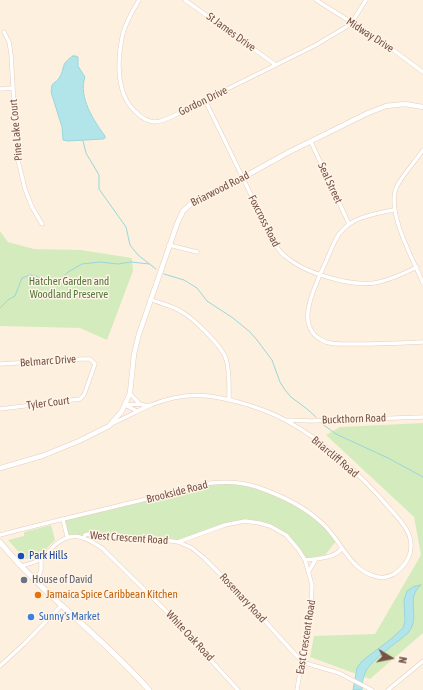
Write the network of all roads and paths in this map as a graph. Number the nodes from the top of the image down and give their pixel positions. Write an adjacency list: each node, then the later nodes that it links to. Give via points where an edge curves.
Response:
1 (139, 0): 11 (street, Gordon Drive, via 124,28 120,51 120,82 127,102 139,115 154,122)
2 (185, 0): 7 (street, St James Drive)
3 (316, 0): 5 (street, Midway Drive)
4 (366, 0): 5 (street, Gordon Drive)
5 (352, 22): 7 (street, Gordon Drive, via 316,45); 8 (street, Midway Drive)
6 (4, 32): 9 (street, Pine Lake Court, via 11,54)
7 (276, 65): 11 (street, Gordon Drive)
8 (423, 72)
9 (12, 88): 10 (street); 17 (street, Pine Lake Court, via 20,168 29,198)
10 (0, 89)
11 (205, 100): 15 (street, Foxcross Road)
12 (423, 107): 13 (street, Briarwood Road, via 405,104 386,106)
13 (311, 142): 15 (street, Briarwood Road); 18 (street, Seal Street)
14 (423, 150): 16 (street, via 397,187)
15 (242, 178): 19 (street, Briarwood Road, via 190,203 180,215); 22 (street, Foxcross Road, via 281,252 300,267)
16 (394, 210): 18 (street); 21 (street)
17 (42, 224)
18 (349, 224): 22 (street, via 336,240)
19 (169, 245): 20 (street); 24 (street, Briarwood Road)
20 (197, 252)
21 (417, 267): 22 (street, Foxcross Road, via 385,280 369,283); 23 (street)
22 (320, 275): 25 (street, via 307,314 310,329 320,340 338,344)
23 (423, 283)
24 (150, 299): 28 (street, Briarwood Road, via 136,344); 29 (street, via 184,313 220,348 227,363)
25 (423, 342)
26 (94, 362): 27 (street, Belmarc Drive, via 82,359); 33 (street, Tyler Court, via 84,395 80,399)
27 (0, 364)
28 (130, 393): 30 (street); 31 (street, Briarwood Road)
29 (229, 400): 32 (street, Briarcliff Road, via 184,396); 36 (street, Briarcliff Road)
30 (140, 404): 31 (street, Briarcliff Road); 32 (street, Briarcliff Road)
31 (125, 405): 34 (street); 37 (street, Briarwood Road)
32 (148, 406): 34 (street, Briarcliff Road)
33 (0, 409)
34 (137, 411): 37 (street, Briarcliff Road)
35 (423, 417): 36 (street, Buckthorn Road)
36 (286, 420): 47 (street, Briarcliff Road, via 346,464 382,499 409,533 409,557 390,576 366,574)
37 (112, 423): 38 (street, Briarcliff Road, via 69,446)
38 (0, 468)
39 (64, 520): 40 (street, Brookside Road); 41 (street); 45 (street, Brookside Road, via 187,487 221,482 236,483 255,486 295,504 323,524)
40 (0, 535)
41 (68, 536): 42 (street, West Crescent Road); 48 (street, via 54,545)
42 (84, 538): 44 (street, West Crescent Road, via 89,534); 59 (street, White Oak Road, via 102,548 166,610)
43 (0, 542): 51 (main road)
44 (178, 542): 50 (street, West Crescent Road, via 237,522 259,523 286,535); 56 (street, Rosemary Road, via 192,548 204,558)
45 (342, 548): 46 (street); 47 (street, Brookside Road)
46 (337, 554): 47 (street); 49 (street)
47 (349, 557)
48 (41, 559): 51 (street); 53 (street)
49 (316, 559): 50 (street); 52 (street)
50 (305, 560): 52 (street, East Crescent Road)
51 (22, 566): 53 (main road)
52 (309, 571): 56 (street, East Crescent Road, via 312,595)
53 (37, 581): 54 (main road)
54 (62, 605): 57 (street); 58 (main road)
55 (423, 661): 62 (street)
56 (302, 662): 60 (street, East Crescent Road); 61 (street, via 339,673)
57 (0, 666)
58 (149, 690)
59 (238, 690)
60 (297, 690)
61 (372, 690)
62 (388, 690)

